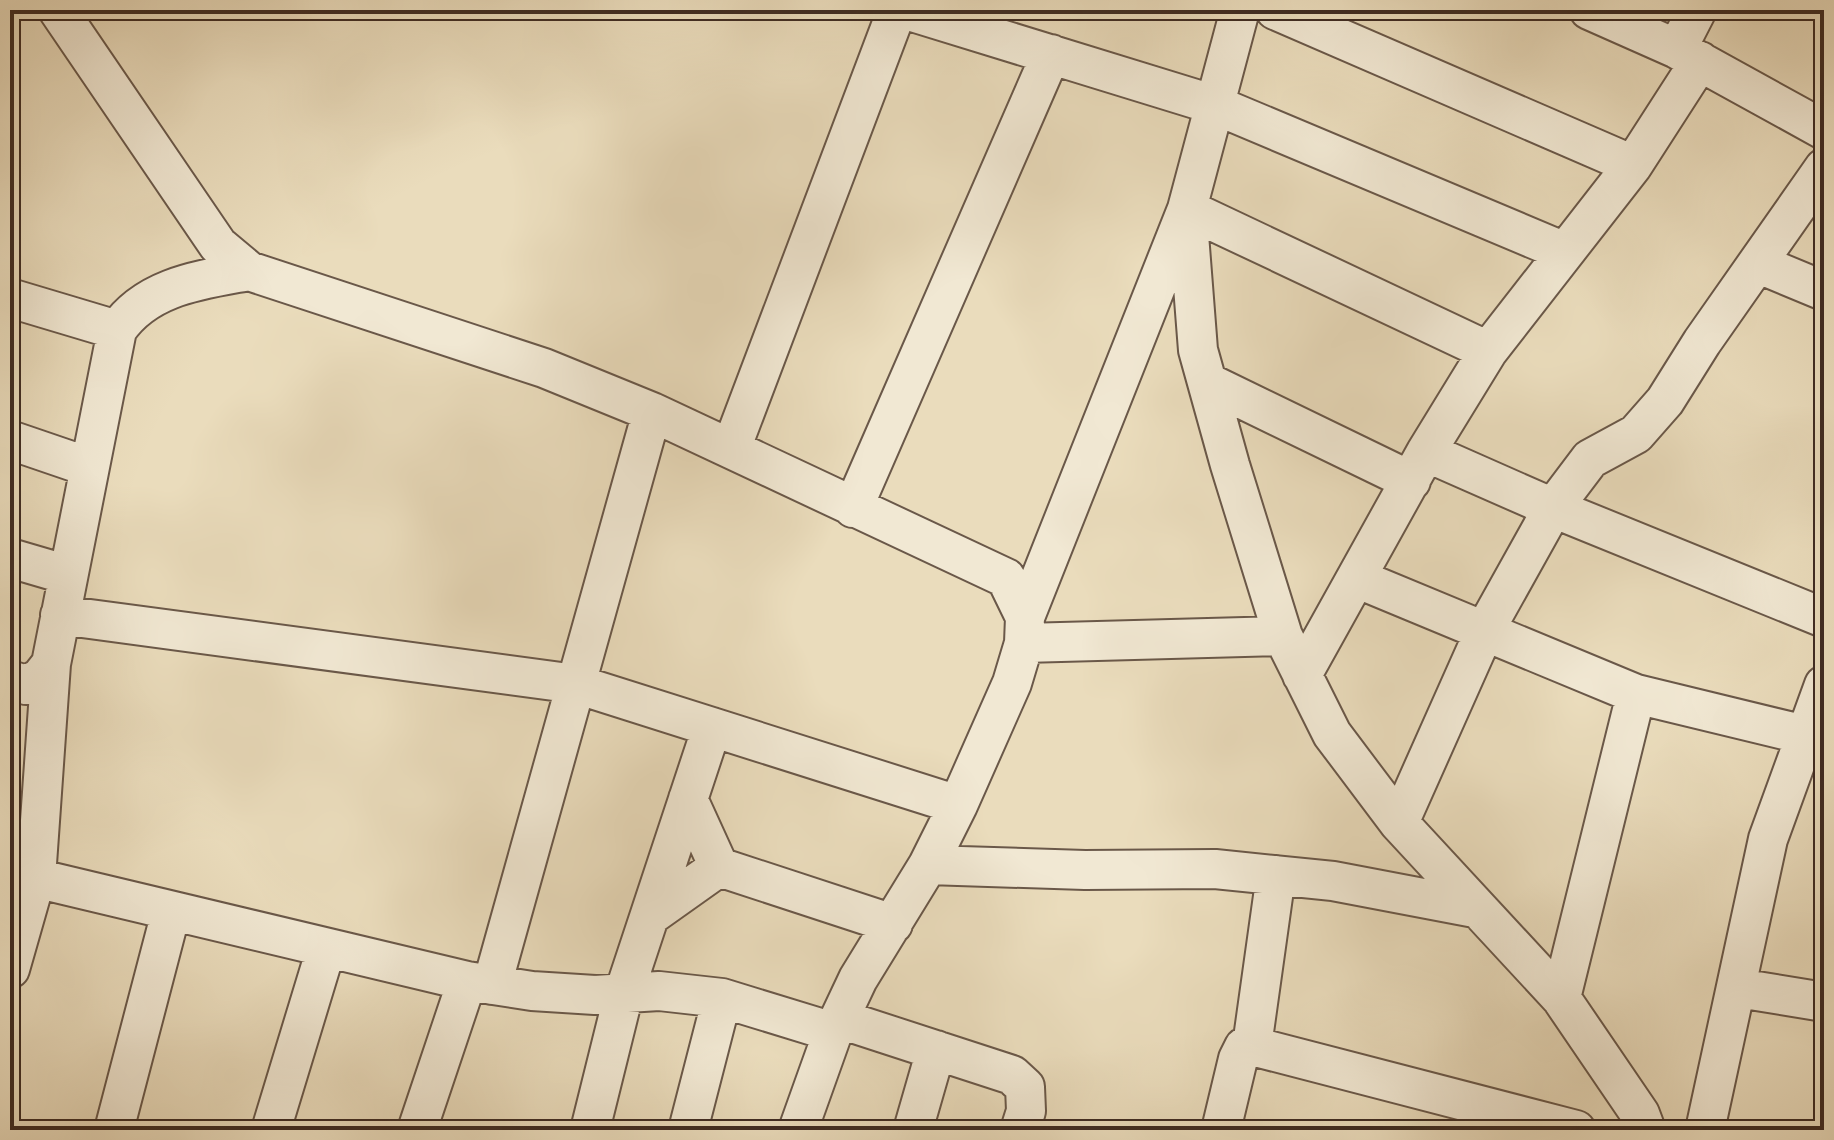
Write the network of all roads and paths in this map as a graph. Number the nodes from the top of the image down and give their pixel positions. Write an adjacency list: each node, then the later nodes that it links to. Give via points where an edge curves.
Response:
1 (58, 10): 17 (street, via 218,245)
2 (897, 10): 25 (street)
3 (906, 10): 8 (street)
4 (1240, 10): 10 (street)
5 (1275, 10): 12 (street)
6 (1589, 10): 9 (street)
7 (1697, 10): 9 (street)
8 (1051, 54): 10 (street); 28 (street)
9 (1689, 55): 11 (street); 12 (street)
10 (1215, 105): 14 (street); 15 (street)
11 (1824, 130)
12 (1633, 165): 15 (street)
13 (1824, 168): 16 (street)
14 (1187, 209): 21 (street); 22 (street, via 1198,350); 35 (street)
15 (1565, 252): 21 (street)
16 (1759, 264): 18 (street); 29 (street, via 1665,401 1636,434 1590,459)
17 (249, 271): 20 (street, via 186,283 147,299); 23 (street, via 544,368)
18 (1824, 291)
19 (10, 298): 20 (street)
20 (117, 330): 27 (street)
21 (1488, 351): 26 (street)
22 (1207, 382): 26 (street); 37 (street)
23 (652, 412): 25 (street); 41 (street)
24 (10, 440): 27 (street)
25 (731, 449): 28 (street)
26 (1418, 466): 29 (street); 32 (street)
27 (89, 467): 31 (street)
28 (853, 508): 35 (street, via 1006,578)
29 (1553, 508): 34 (street); 36 (street)
30 (10, 558): 31 (street)
31 (68, 575): 33 (street)
32 (1356, 578): 36 (street); 39 (street)
33 (60, 615): 38 (street); 41 (street)
34 (1824, 618)
35 (1024, 630): 37 (street); 47 (street, via 1012,683)
36 (1485, 630): 43 (street); 48 (street)
37 (1283, 636): 39 (street)
38 (51, 664): 40 (street, via 26,685); 51 (street)
39 (1302, 675): 48 (street, via 1332,734)
40 (10, 680)
41 (576, 684): 44 (street); 59 (street)
42 (1824, 685): 45 (street)
43 (1636, 694): 45 (street); 63 (street)
44 (712, 727): 46 (street); 47 (street)
45 (1814, 733): 60 (street, via 1768,839)
46 (688, 799): 50 (street); 55 (street)
47 (958, 805): 49 (street)
48 (1399, 823): 53 (street)
49 (928, 865): 52 (street, via 1215,869); 56 (street)
50 (719, 867): 55 (street); 56 (street)
51 (23, 875): 54 (street); 58 (street)
52 (1276, 875): 53 (street); 66 (street)
53 (1475, 908): 63 (street)
54 (171, 912): 57 (street); 68 (street)
55 (650, 916): 61 (street)
56 (893, 924): 65 (street)
57 (326, 949): 59 (street); 69 (street)
58 (10, 969)
59 (479, 983): 61 (street, via 532,991); 70 (street)
60 (1738, 988): 64 (street); 79 (street)
61 (624, 993): 62 (street); 71 (street)
62 (722, 998): 65 (street); 72 (street)
63 (1561, 998): 78 (street, via 1633,1102)
64 (1824, 1002)
65 (836, 1025): 67 (street); 73 (street)
66 (1252, 1046): 76 (street, via 1244,1047 1238,1059); 77 (street)
67 (936, 1050): 74 (street); 75 (street, via 1012,1075 1025,1087)
68 (114, 1130)
69 (271, 1130)
70 (417, 1130)
71 (590, 1130)
72 (688, 1130)
73 (798, 1130)
74 (913, 1130)
75 (1020, 1130)
76 (1221, 1130)
77 (1576, 1130)
78 (1646, 1130)
79 (1705, 1130)

